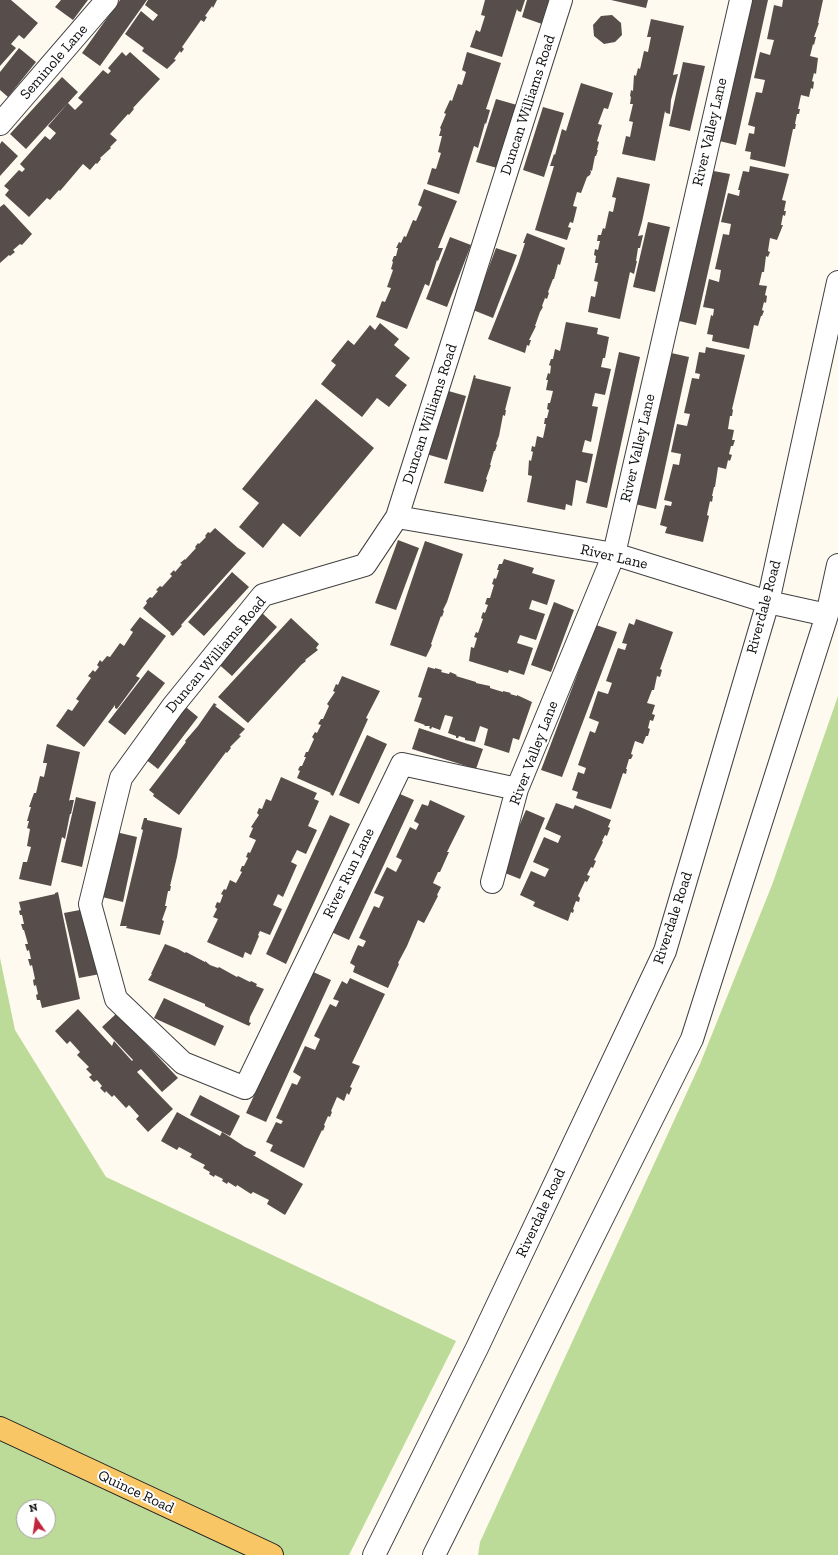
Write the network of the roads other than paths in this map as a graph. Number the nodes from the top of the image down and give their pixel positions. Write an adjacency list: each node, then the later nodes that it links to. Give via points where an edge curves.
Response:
1 (107, 0): 4 (street, Seminole Lane)
2 (561, 0): 6 (street, Duncan Williams Road)
3 (741, 0): 7 (street, River Valley Lane)
4 (0, 124)
5 (838, 282): 9 (street, Riverdale Road)
6 (397, 517): 7 (street, River Lane); 13 (street, Duncan Williams Road, via 365,565 263,595 173,706 121,778 90,904 116,999 183,1063)
7 (614, 554): 9 (street, River Lane); 11 (street, River Valley Lane)
8 (838, 565): 10 (street)
9 (768, 602): 10 (street, River Lane); 16 (street, Riverdale Road, via 665,951 477,1348)
10 (827, 615): 17 (street, via 692,1039)
11 (517, 789): 12 (street, River Valley Lane); 13 (street, River Run Lane, via 402,764)
12 (492, 882)
13 (245, 1088)
14 (0, 1428): 15 (main road, Quince Road)
15 (272, 1555)
16 (374, 1555)
17 (434, 1555)

